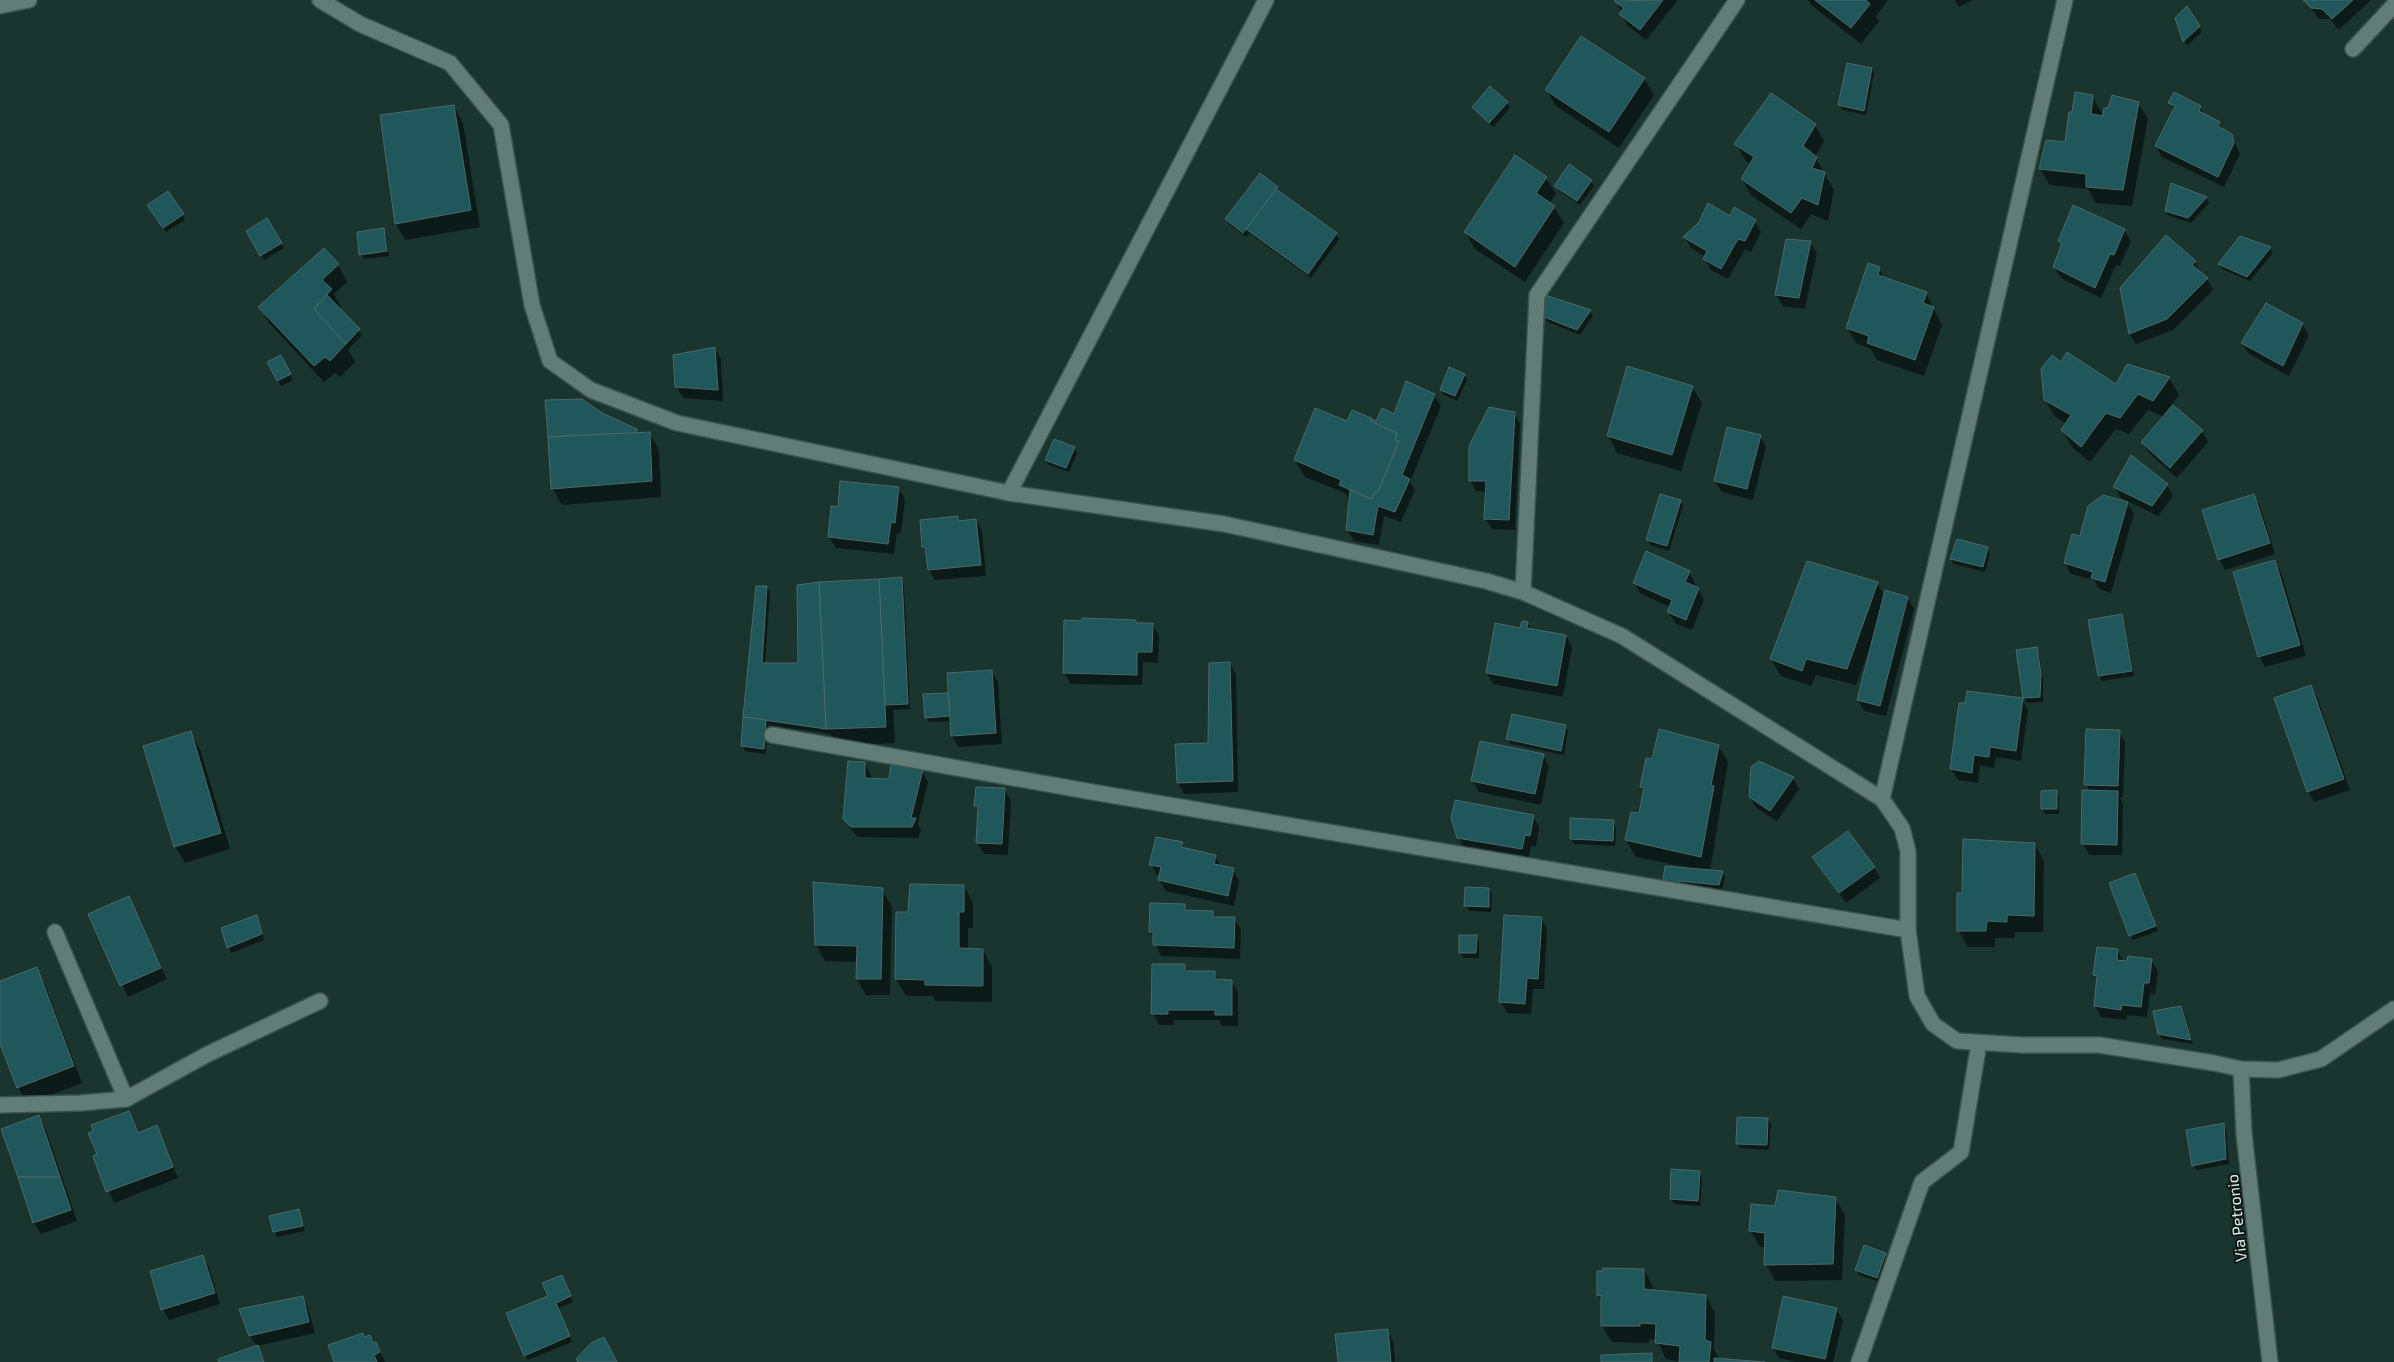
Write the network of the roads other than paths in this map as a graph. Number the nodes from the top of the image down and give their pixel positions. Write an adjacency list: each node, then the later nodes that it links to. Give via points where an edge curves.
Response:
1 (29, 0): 6 (street)
2 (320, 0): 9 (street, via 360,24 450,63 501,125 532,305 550,361 591,390 677,423)
3 (1266, 0): 9 (street)
4 (1737, 0): 10 (street, via 1537,295)
5 (2065, 0): 12 (street)
6 (0, 6)
7 (2394, 6): 8 (street)
8 (2353, 49)
9 (1009, 493): 10 (street, via 1224,524 1486,581)
10 (1523, 592): 12 (street, via 1622,636)
11 (772, 735): 13 (street)
12 (1882, 799): 13 (street, via 1902,828 1908,851)
13 (1908, 930): 17 (street, via 1917,996 1933,1024 1957,1041)
14 (55, 932): 19 (street)
15 (320, 1001): 19 (street, via 208,1054)
16 (2394, 1009): 18 (street, via 2321,1059 2278,1070)
17 (1979, 1042): 18 (street, via 2100,1045); 21 (street, via 1962,1152 1922,1182)
18 (2241, 1069): 22 (street, Via Petronio, via 2244,1134)
19 (126, 1099): 20 (street)
20 (0, 1105)
21 (1859, 1362)
22 (2270, 1362)

